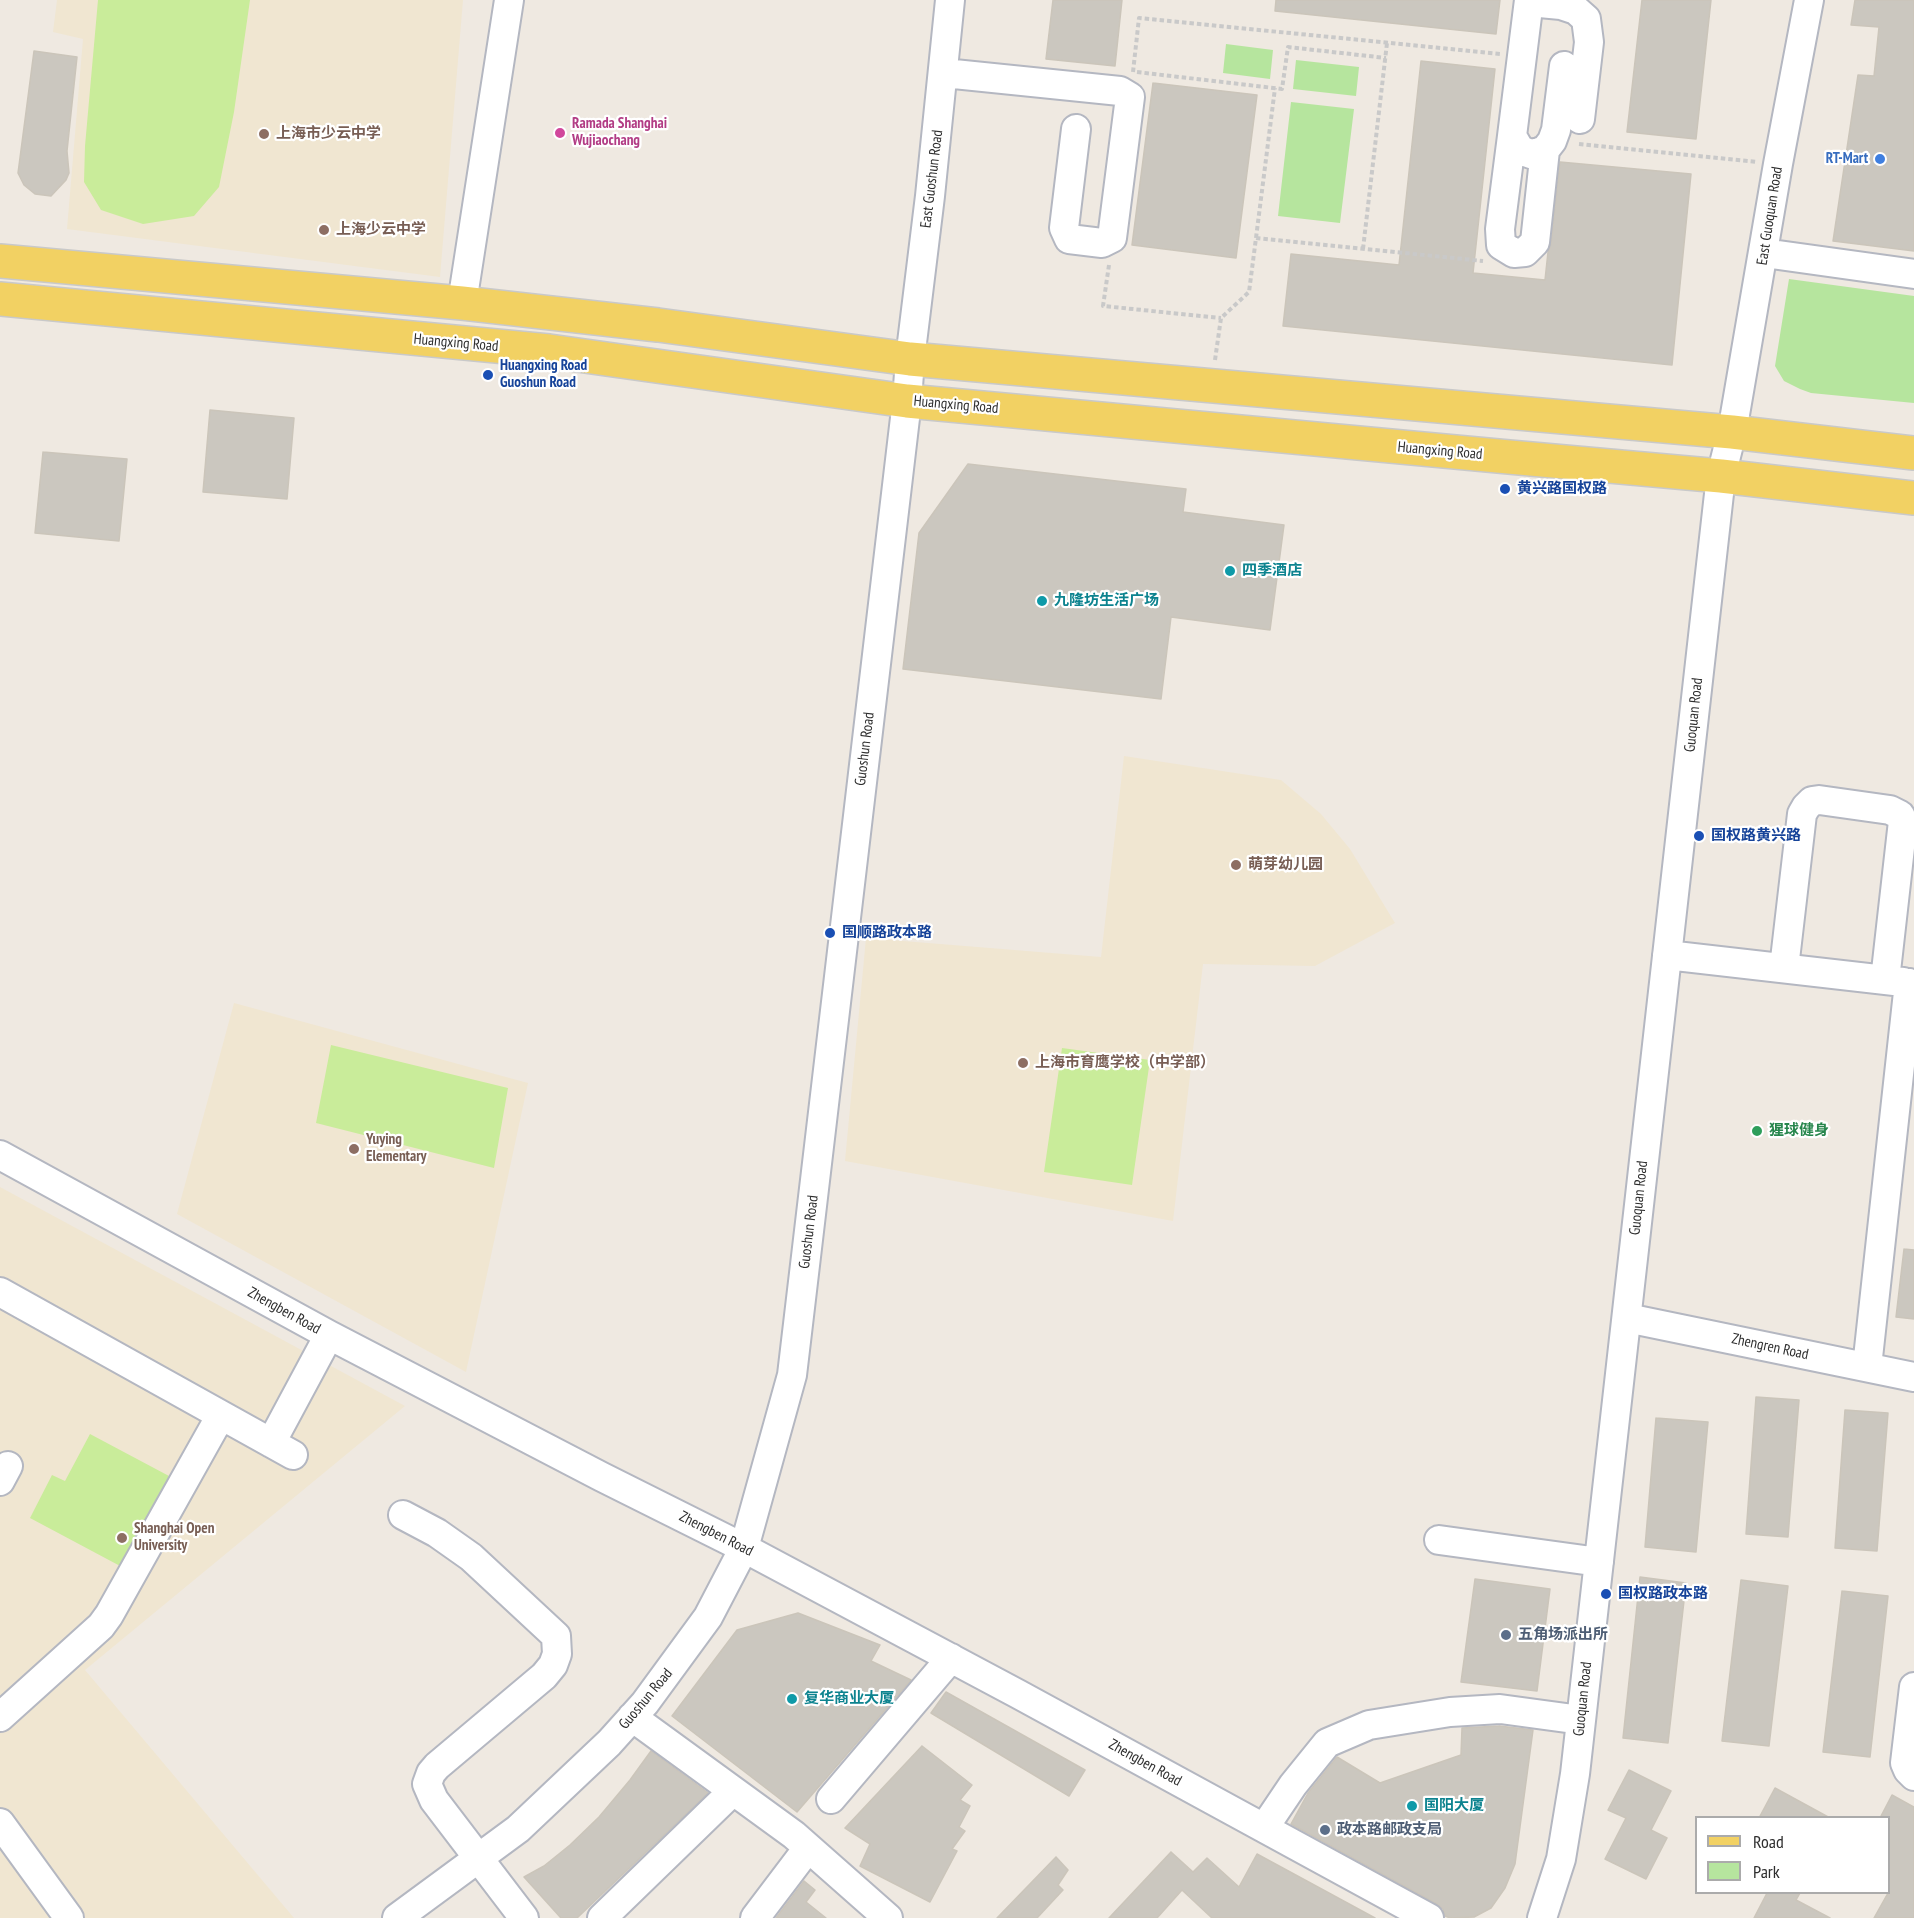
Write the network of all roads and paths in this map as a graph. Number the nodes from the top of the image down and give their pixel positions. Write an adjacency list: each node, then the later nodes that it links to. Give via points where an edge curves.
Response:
1 (509, 0): 25 (street)
2 (950, 0): 9 (street, East Guoshun Road)
3 (1809, 0): 16 (street, East Guoquan Road)
4 (1529, 1): 6 (street); 12 (street, via 1561,5 1586,19 1590,42)
5 (1388, 43): 6 (path); 7 (path); 10 (path, via 1139,18)
6 (1522, 56): 14 (street)
7 (1386, 58): 11 (path, via 1288,47 1282,88); 19 (path)
8 (1564, 66): 15 (street, via 1556,130)
9 (944, 73): 10 (street, via 1120,91); 27 (street, East Guoshun Road)
10 (1131, 84): 11 (path); 17 (street)
11 (1275, 88): 18 (path)
12 (1580, 119)
13 (1076, 129): 17 (street, via 1064,228 1069,239 1102,243)
14 (1512, 136): 15 (street, via 1520,150 1531,154); 20 (street, via 1500,237 1501,245)
15 (1548, 145): 16 (path); 20 (street, via 1535,242 1526,252)
16 (1778, 164): 21 (street, East Guoquan Road)
17 (1113, 238): 26 (path, via 1104,306)
18 (1256, 238): 19 (path); 26 (path, via 1249,292)
19 (1363, 249): 20 (path, via 1511,264)
20 (1514, 253)
21 (1764, 253): 23 (street); 30 (street, East Guoquan Road)
22 (0, 261): 25 (main road)
23 (1914, 274)
24 (0, 298): 29 (main road, Huangxing Road, via 549,351)
25 (462, 303): 27 (main road)
26 (1221, 318): 28 (path)
27 (910, 358): 28 (main road); 29 (street, East Guoshun Road)
28 (1211, 386): 30 (main road)
29 (908, 401): 32 (main road, Huangxing Road); 46 (street, Guoshun Road, via 792,1375)
30 (1732, 432): 31 (main road); 32 (street, East Guoquan Road)
31 (1914, 453)
32 (1721, 476): 33 (main road, Huangxing Road); 34 (street, Guoquan Road)
33 (1914, 498)
34 (1667, 955): 35 (street); 39 (street, Guoquan Road)
35 (1784, 968): 36 (street); 36 (street, via 1802,814 1812,801 1819,800 1890,810 1903,821)
36 (1903, 982): 41 (street)
37 (0, 1155): 40 (street, Zhengben Road)
38 (0, 1292): 43 (street)
39 (1627, 1318): 41 (street, Zhengren Road); 47 (street, Guoquan Road)
40 (329, 1335): 43 (street, via 282,1449); 46 (street, Zhengben Road)
41 (1867, 1367): 42 (street, Zhengren Road)
42 (1914, 1377)
43 (221, 1415): 50 (street, via 101,1626)
44 (403, 1515): 59 (street, via 471,1557 556,1636 557,1654 544,1676 437,1766 428,1779 434,1800)
45 (1439, 1540): 47 (street)
46 (744, 1548): 48 (street, Zhengben Road); 51 (street, Guoshun Road, via 708,1617)
47 (1599, 1562): 52 (street, Guoquan Road)
48 (951, 1658): 55 (street); 57 (street, Zhengben Road)
49 (1914, 1687): 53 (street, via 1905,1763)
50 (0, 1717)
51 (632, 1717): 54 (street); 59 (street, Guoshun Road, via 551,1798)
52 (1581, 1720): 57 (street, via 1500,1709 1450,1712 1369,1725 1327,1743); 67 (street, Guoquan Road, via 1561,1859)
53 (1914, 1776)
54 (734, 1791): 58 (street); 63 (street)
55 (831, 1799)
56 (0, 1823): 60 (street)
57 (1264, 1828): 66 (street, Zhengben Road)
58 (808, 1848): 64 (street); 65 (street)
59 (479, 1857): 61 (street, Guoshun Road); 62 (street)
60 (69, 1918)
61 (397, 1918)
62 (524, 1918)
63 (602, 1918)
64 (755, 1918)
65 (888, 1918)
66 (1429, 1918)
67 (1542, 1918)

